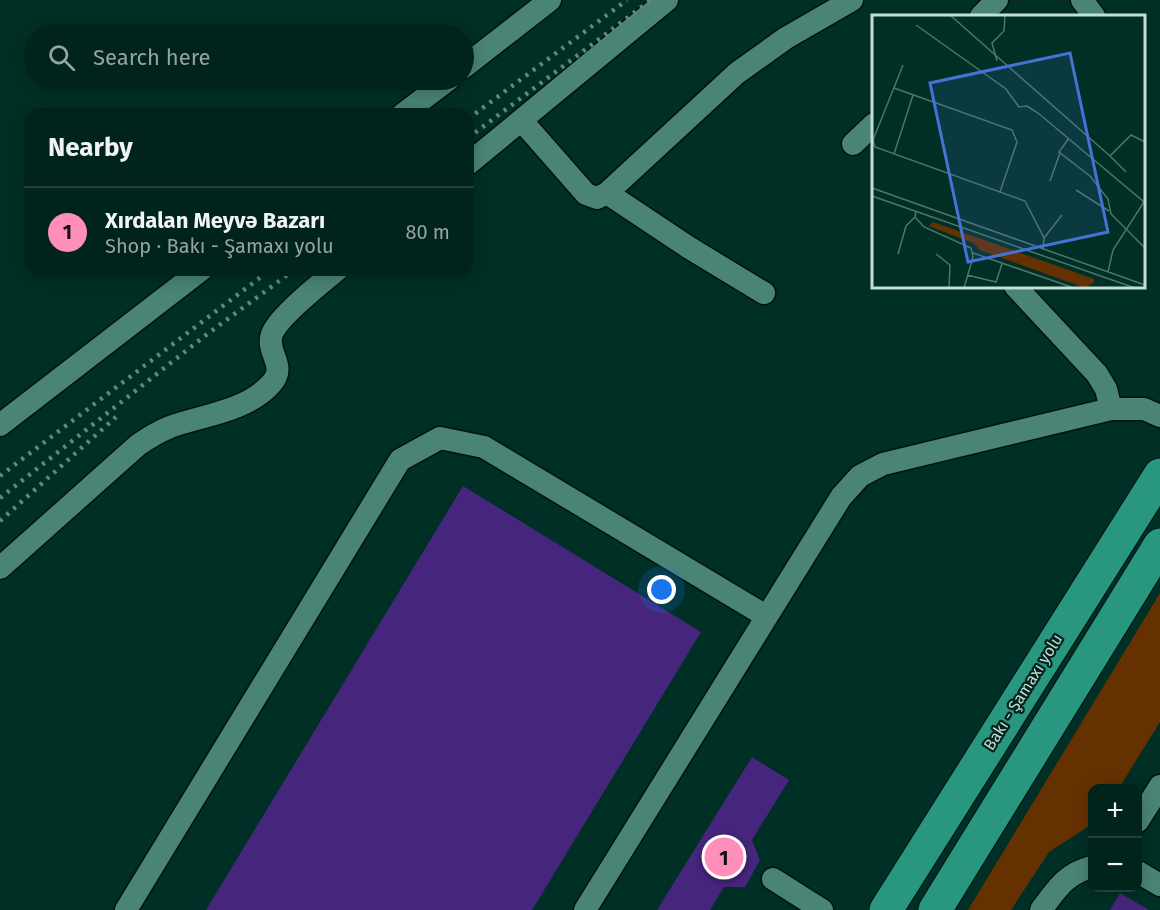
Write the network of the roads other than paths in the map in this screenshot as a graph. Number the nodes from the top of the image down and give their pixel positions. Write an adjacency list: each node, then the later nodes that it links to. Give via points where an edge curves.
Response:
1 (550, 0): 8 (street)
2 (667, 0): 11 (street)
3 (852, 0): 15 (street, via 786,38 738,73)
4 (997, 0): 6 (street)
5 (1082, 0): 7 (street)
6 (982, 15)
7 (1093, 15)
8 (474, 59)
9 (435, 90): 10 (street)
10 (411, 108)
11 (522, 121): 14 (street); 15 (street, via 586,194 597,198)
12 (872, 125): 13 (street)
13 (853, 144)
14 (474, 159)
15 (607, 193): 19 (street)
16 (193, 276): 22 (street)
17 (330, 276): 25 (street, via 278,323 271,335 278,367 277,377 269,387 229,410 171,427 138,445)
18 (1017, 288): 20 (street, via 1097,374)
19 (764, 293)
20 (1111, 410): 21 (street, via 1144,409); 26 (street, via 883,464 860,476 841,497)
21 (1160, 416)
22 (0, 425)
23 (1160, 475): 36 (highway, Bakı - Şamaxı yolu)
24 (1160, 545): 37 (highway)
25 (0, 568)
26 (766, 616): 33 (street, via 484,447 440,438 400,460); 34 (street)
27 (1160, 786): 28 (street)
28 (1142, 813)
29 (1088, 868): 38 (street, via 1060,884)
30 (1142, 875): 32 (street)
31 (773, 879): 35 (street)
32 (1160, 885)
33 (126, 910)
34 (585, 910)
35 (822, 910)
36 (886, 910)
37 (935, 910)
38 (1041, 910)

